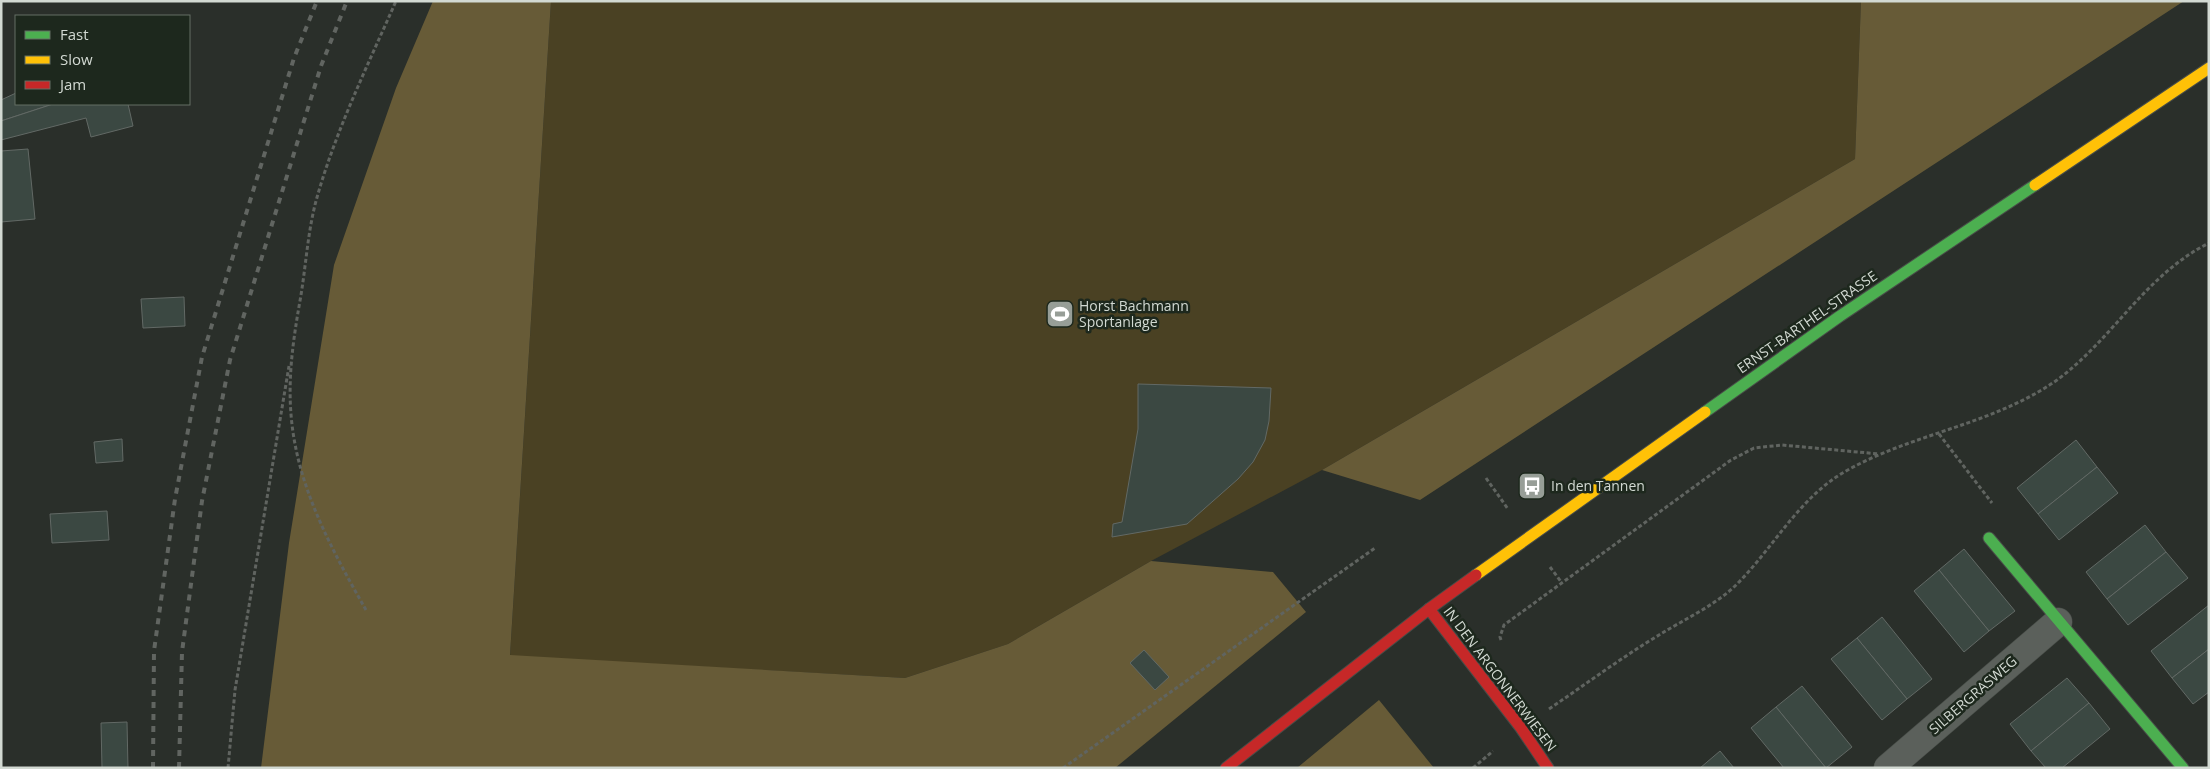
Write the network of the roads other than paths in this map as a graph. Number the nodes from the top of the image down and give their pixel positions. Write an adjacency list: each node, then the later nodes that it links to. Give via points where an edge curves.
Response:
1 (2209, 68): 3 (street, ERNST-BARTHEL-STRASSE, via 1840,316)
2 (1989, 538): 4 (street)
3 (1429, 609): 5 (street); 6 (street, IN DEN ARGONNERWIESEN)
4 (2058, 622): 7 (street, SILBERGRASWEG); 8 (street)
5 (1226, 768)
6 (1548, 768)
7 (1888, 768)
8 (2183, 768)

